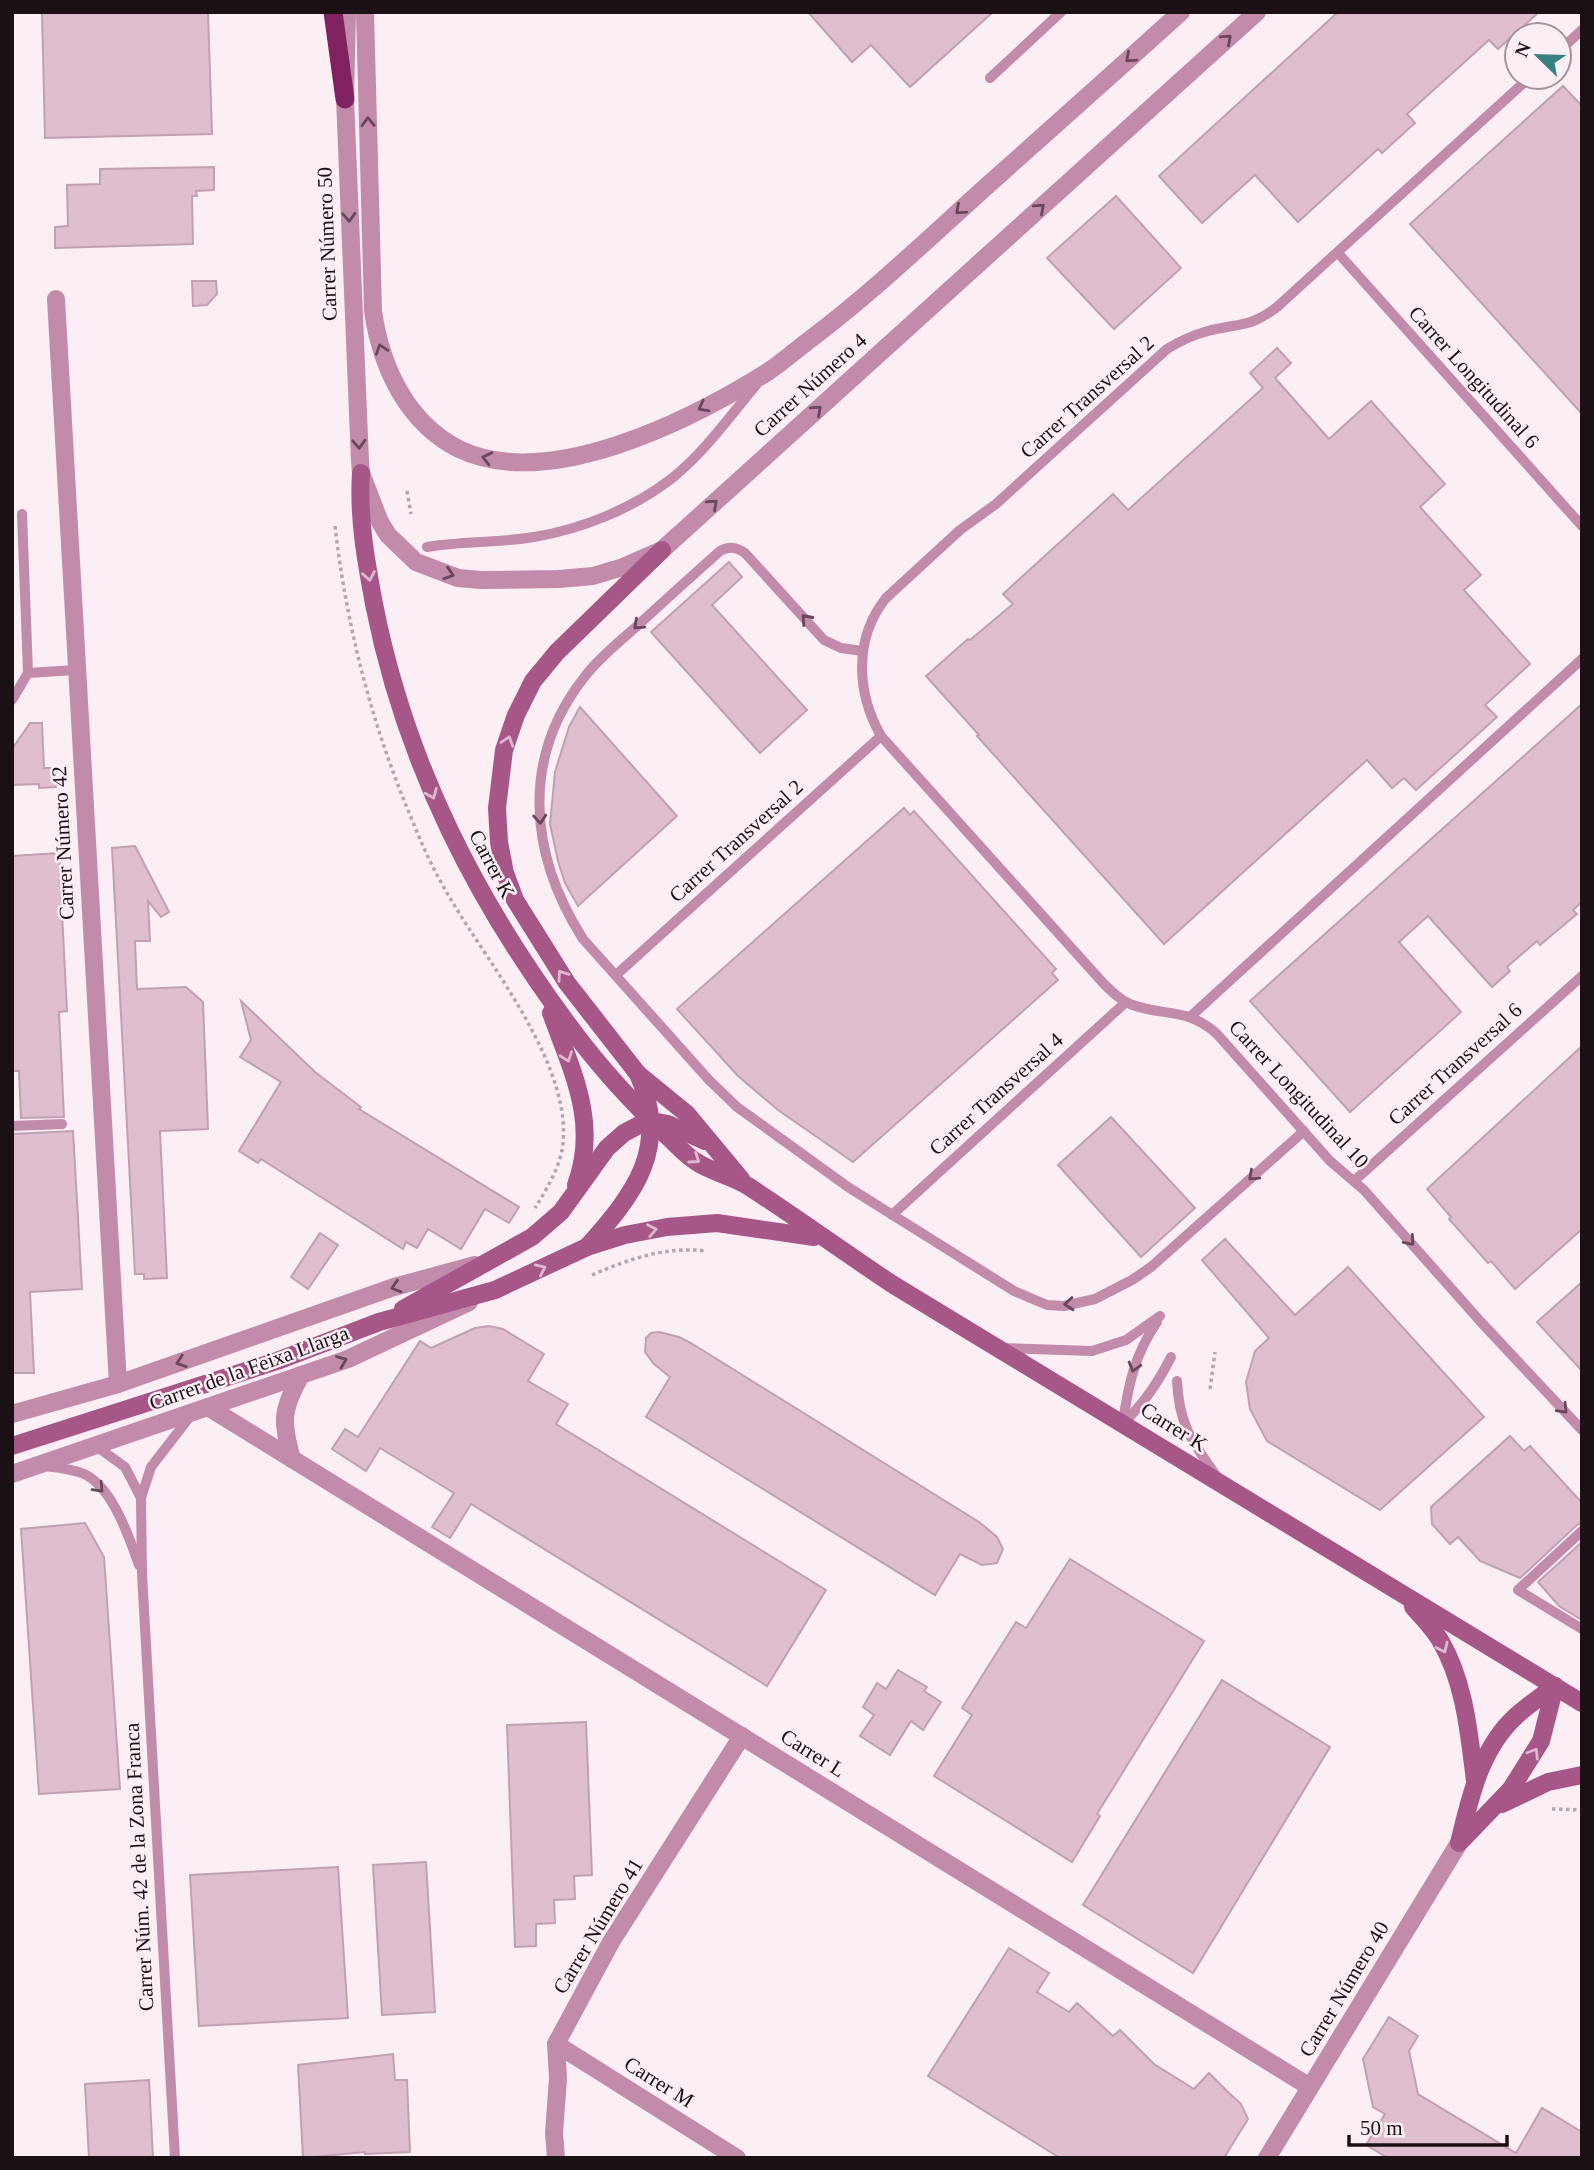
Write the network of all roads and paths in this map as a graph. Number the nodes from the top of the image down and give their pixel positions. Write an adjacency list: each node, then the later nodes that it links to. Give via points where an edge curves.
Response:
1 (333, 12): 9 (highway)
2 (347, 12): 9 (street, Carrer Número 50)
3 (365, 12): 13 (street, Carrer Número 50, one-way to 3, via 388,370 373,311)
4 (1062, 12): 7 (lane)
5 (1181, 12): 12 (street, Carrer Número 4, one-way to 12, via 850,308)
6 (1257, 12): 20 (street, Carrer Número 4, one-way to 6)
7 (990, 78)
8 (1515, 91): 10 (lane, Carrer Transversal 2)
9 (345, 99): 14 (street, Carrer Número 50, one-way to 14)
10 (1338, 253): 18 (lane, Carrer Longitudinal 6); 21 (lane, Carrer Transversal 2, via 1263,317 1195,334 1167,349 886,598 870,621)
11 (56, 299): 23 (street, Carrer Número 42)
12 (767, 372): 13 (street, Carrer Número 4, one-way to 13, via 638,439 580,456 534,463 492,461 468,453 446,442); 19 (lane, via 697,455 671,479 620,509 551,534)
13 (411, 410)
14 (361, 473): 20 (street, Carrer Número 4, one-way to 20, via 380,522 404,553 458,578 593,576); 29 (main road, Carrer K, one-way to 29, via 363,544 379,628 415,751 472,878)
15 (407, 491): 17 (path)
16 (22, 514): 24 (lane)
17 (411, 514)
18 (1582, 526)
19 (427, 547)
20 (662, 550): 33 (main road, Carrer K, one-way to 20, via 567,983 515,901 505,873 497,808 504,750 533,681)
21 (863, 651): 26 (lane, Carrer Longitudinal 10, via 864,693); 27 (lane, one-way to 27, via 824,640 745,553 732,548 720,551 587,674 557,724 545,759 539,821 545,857 566,913)
22 (1582, 659): 32 (lane)
23 (76, 670): 24 (lane); 56 (street, Carrer Número 42)
24 (28, 673): 25 (lane)
25 (12, 700)
26 (881, 736): 27 (lane, Carrer Transversal 2); 30 (lane, Carrer Longitudinal 10, via 1104,984)
27 (615, 975): 43 (lane, via 737,1107)
28 (1580, 981): 39 (lane, Carrer Transversal 6)
29 (544, 993): 34 (main road, Carrer K, via 594,1060); 41 (main road, Carrer de la Feixa Llarga, one-way to 41, via 579,1088 585,1124 583,1164)
30 (1126, 1002): 32 (lane, Carrer Longitudinal 10); 43 (lane, Carrer Transversal 4)
31 (517, 1004): 42 (path, via 553,1079 563,1135 553,1177)
32 (1189, 1017): 37 (lane, Carrer Longitudinal 10, via 1217,1034)
33 (638, 1074): 34 (main road, Carrer de la Feixa Llarga); 38 (main road, Carrer K, via 687,1114)
34 (652, 1121): 38 (main road); 40 (main road, Carrer K, one-way to 40, via 695,1161); 41 (main road, Carrer de la Feixa Llarga, via 624,1133 607,1148); 45 (main road, Carrer de la Feixa Llarga, via 641,1174 631,1194)
35 (62, 1124): 36 (lane)
36 (12, 1126)
37 (1304, 1131): 39 (lane, Carrer Longitudinal 10); 43 (lane, one-way to 43, via 1151,1267 1113,1292 1078,1304 1047,1304 1014,1291)
38 (712, 1145): 40 (main road, Carrer K)
39 (1354, 1181): 62 (lane, Carrer Longitudinal 10, one-way to 62)
40 (745, 1184): 44 (main road, Carrer K)
41 (566, 1206): 47 (main road, Carrer de la Feixa Llarga, via 532,1237)
42 (534, 1210)
43 (892, 1215)
44 (821, 1238): 45 (main road, Carrer de la Feixa Llarga, one-way to 44, via 656,1229 717,1223); 51 (main road, Carrer K)
45 (587, 1247): 49 (main road, Carrer de la Feixa Llarga, one-way to 45)
46 (707, 1251): 48 (path, via 674,1249)
47 (485, 1262): 50 (main road, Carrer de la Feixa Llarga); 56 (street, Carrer de la Feixa Llarga, one-way to 56, via 394,1287)
48 (592, 1275)
49 (495, 1290): 50 (main road, Carrer de la Feixa Llarga); 54 (street, Carrer de la Feixa Llarga, one-way to 49, via 348,1359)
50 (379, 1322): 63 (main road, Carrer de la Feixa Llarga, via 277,1361)
51 (1001, 1348): 61 (main road, Carrer K); 61 (lane, one-way to 61, via 1092,1350 1126,1339 1160,1316 1138,1354)
52 (1215, 1352): 57 (path)
53 (1171, 1357): 61 (lane, via 1140,1408)
54 (301, 1375): 58 (street, Carrer de la Feixa Llarga); 65 (street, via 285,1404 285,1435)
55 (1177, 1381): 68 (lane, via 1186,1432)
56 (118, 1384): 59 (street, Carrer de la Feixa Llarga); 60 (street, Carrer de la Feixa Llarga, via 91,1400)
57 (1210, 1389)
58 (201, 1410): 64 (street, Carrer de la Feixa Llarga); 65 (street, Carrer L); 69 (lane, Carrer Núm. 42 de la Zona Franca, via 151,1467)
59 (12, 1413)
60 (12, 1422)
61 (1123, 1423): 68 (main road, Carrer K)
62 (1582, 1430)
63 (12, 1446)
64 (96, 1447): 66 (street, Carrer de la Feixa Llarga); 69 (lane, Carrer Núm. 42 de la Zona Franca, via 125,1467)
65 (292, 1458): 76 (street, Carrer L)
66 (38, 1465): 67 (street, Carrer de la Feixa Llarga); 71 (lane, Carrer Núm. 42 de la Zona Franca, one-way to 71, via 87,1476 99,1487 127,1531)
67 (12, 1474)
68 (1220, 1483): 72 (main road, Carrer K)
69 (141, 1498): 71 (lane, Carrer Núm. 42 de la Zona Franca)
70 (1582, 1531): 73 (lane, via 1518,1590)
71 (142, 1574): 85 (lane, Carrer Núm. 42 de la Zona Franca)
72 (1401, 1594): 74 (main road, Carrer K); 78 (main road, one-way to 78, via 1441,1640 1458,1683)
73 (1582, 1629)
74 (1555, 1686): 75 (main road, Carrer K); 78 (main road, via 1495,1739); 79 (main road, one-way to 74, via 1511,1789 1541,1741)
75 (1582, 1703)
76 (742, 1736): 83 (street, Carrer Número 41, via 611,1942); 84 (street, Carrer L)
77 (1582, 1775): 79 (main road, via 1548,1782)
78 (1475, 1781): 82 (main road)
79 (1492, 1808): 82 (main road)
80 (1552, 1808): 81 (path)
81 (1582, 1810)
82 (1459, 1843): 84 (street, Carrer Número 40)
83 (556, 2044): 86 (street); 87 (street, Carrer M)
84 (1310, 2087): 88 (street, Carrer Número 40)
85 (175, 2158)
86 (556, 2158)
87 (737, 2158)
88 (1266, 2158)

